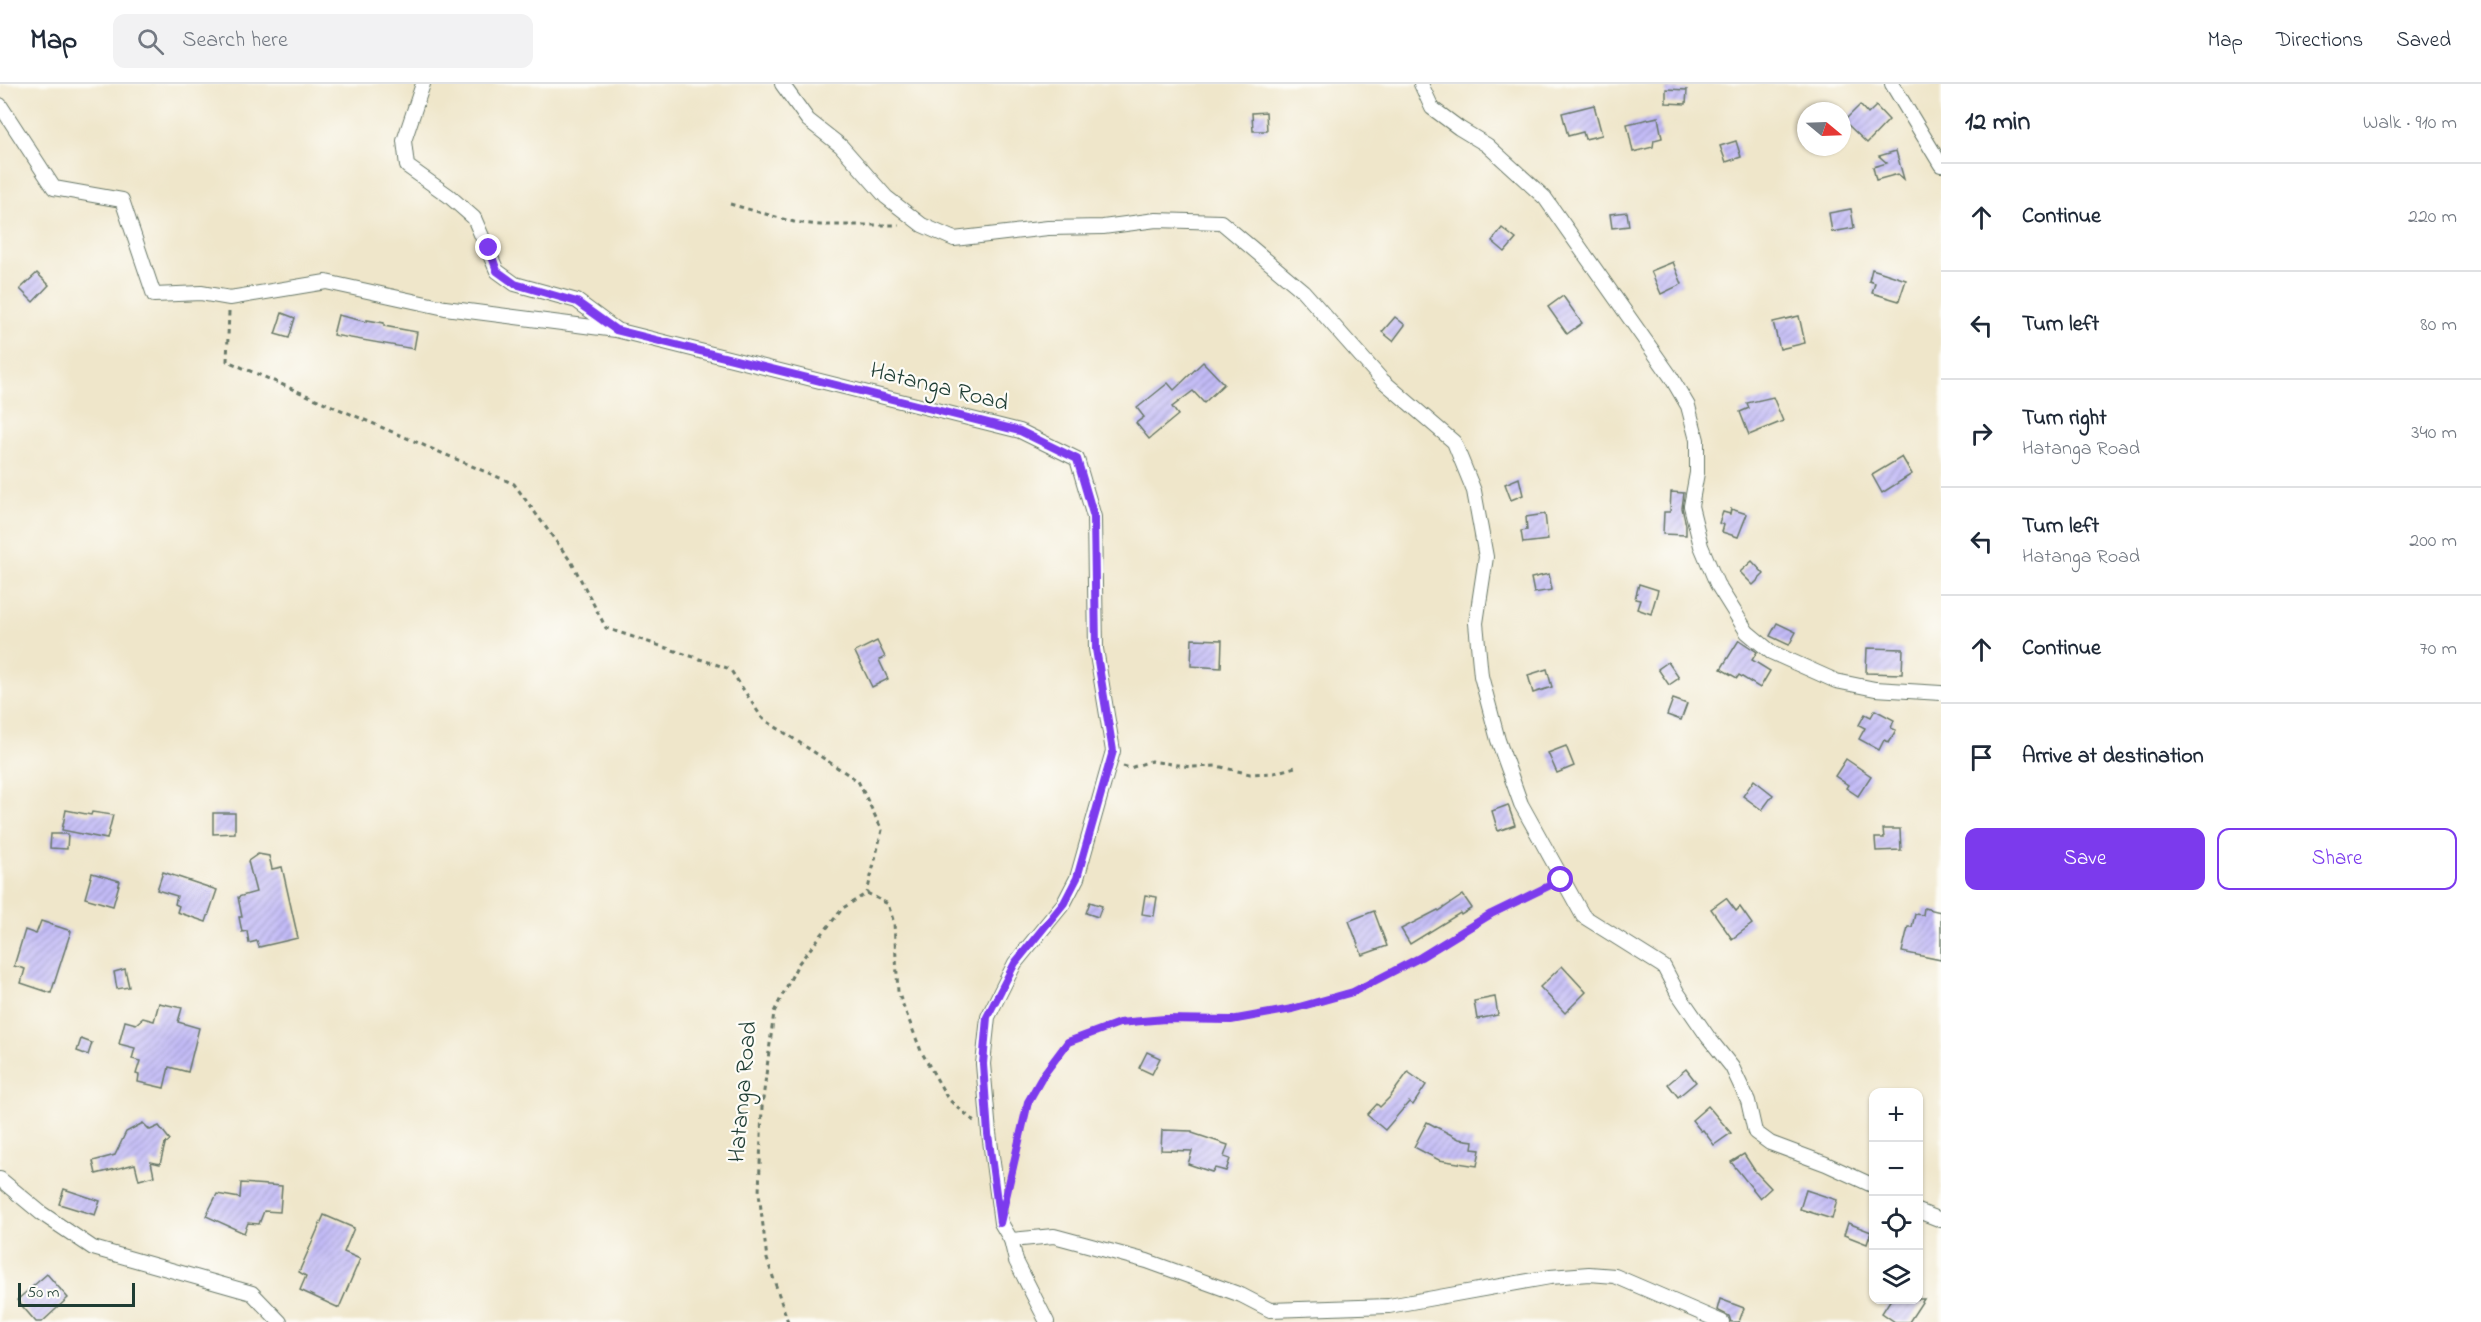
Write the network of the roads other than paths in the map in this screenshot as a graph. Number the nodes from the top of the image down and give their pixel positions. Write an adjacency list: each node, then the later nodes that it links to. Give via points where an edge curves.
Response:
1 (423, 84): 7 (street, via 404,141 407,165 474,218 497,271 515,284 577,302)
2 (782, 84): 10 (street, via 808,120 841,146 886,197 922,225 954,239 1156,220 1221,222 1304,291 1382,380 1454,442 1474,492 1486,557 1476,623 1481,676 1521,804 1561,880 1583,916 1664,967 1689,1010 1732,1067 1748,1101 1755,1132 1770,1143)
3 (1420, 84): 8 (street, via 1432,108 1487,145 1545,198 1671,377 1688,406 1697,440 1691,506 1701,546 1717,584 1747,632 1771,652 1836,681 1875,689)
4 (1892, 84): 6 (street)
5 (0, 105): 7 (street, Hatanga Road, via 54,188 122,200 154,295 201,293 230,298 326,282 445,308)
6 (1941, 165)
7 (616, 330): 13 (street, Hatanga Road, via 1020,431 1077,459 1094,517 1096,649 1113,751 1077,878 1064,903 1015,963 987,1017 983,1064 988,1134 1000,1223)
8 (1941, 693)
9 (0, 1179): 14 (street, via 93,1248 252,1293)
10 (1869, 1184)
11 (1923, 1213): 12 (street)
12 (1941, 1220)
13 (1011, 1240): 15 (street, Hatanga Road, via 1016,1261); 16 (street, via 1054,1236 1147,1261 1270,1310 1389,1306 1550,1277 1589,1274 1615,1276)
14 (280, 1322)
15 (1047, 1322)
16 (1722, 1322)

